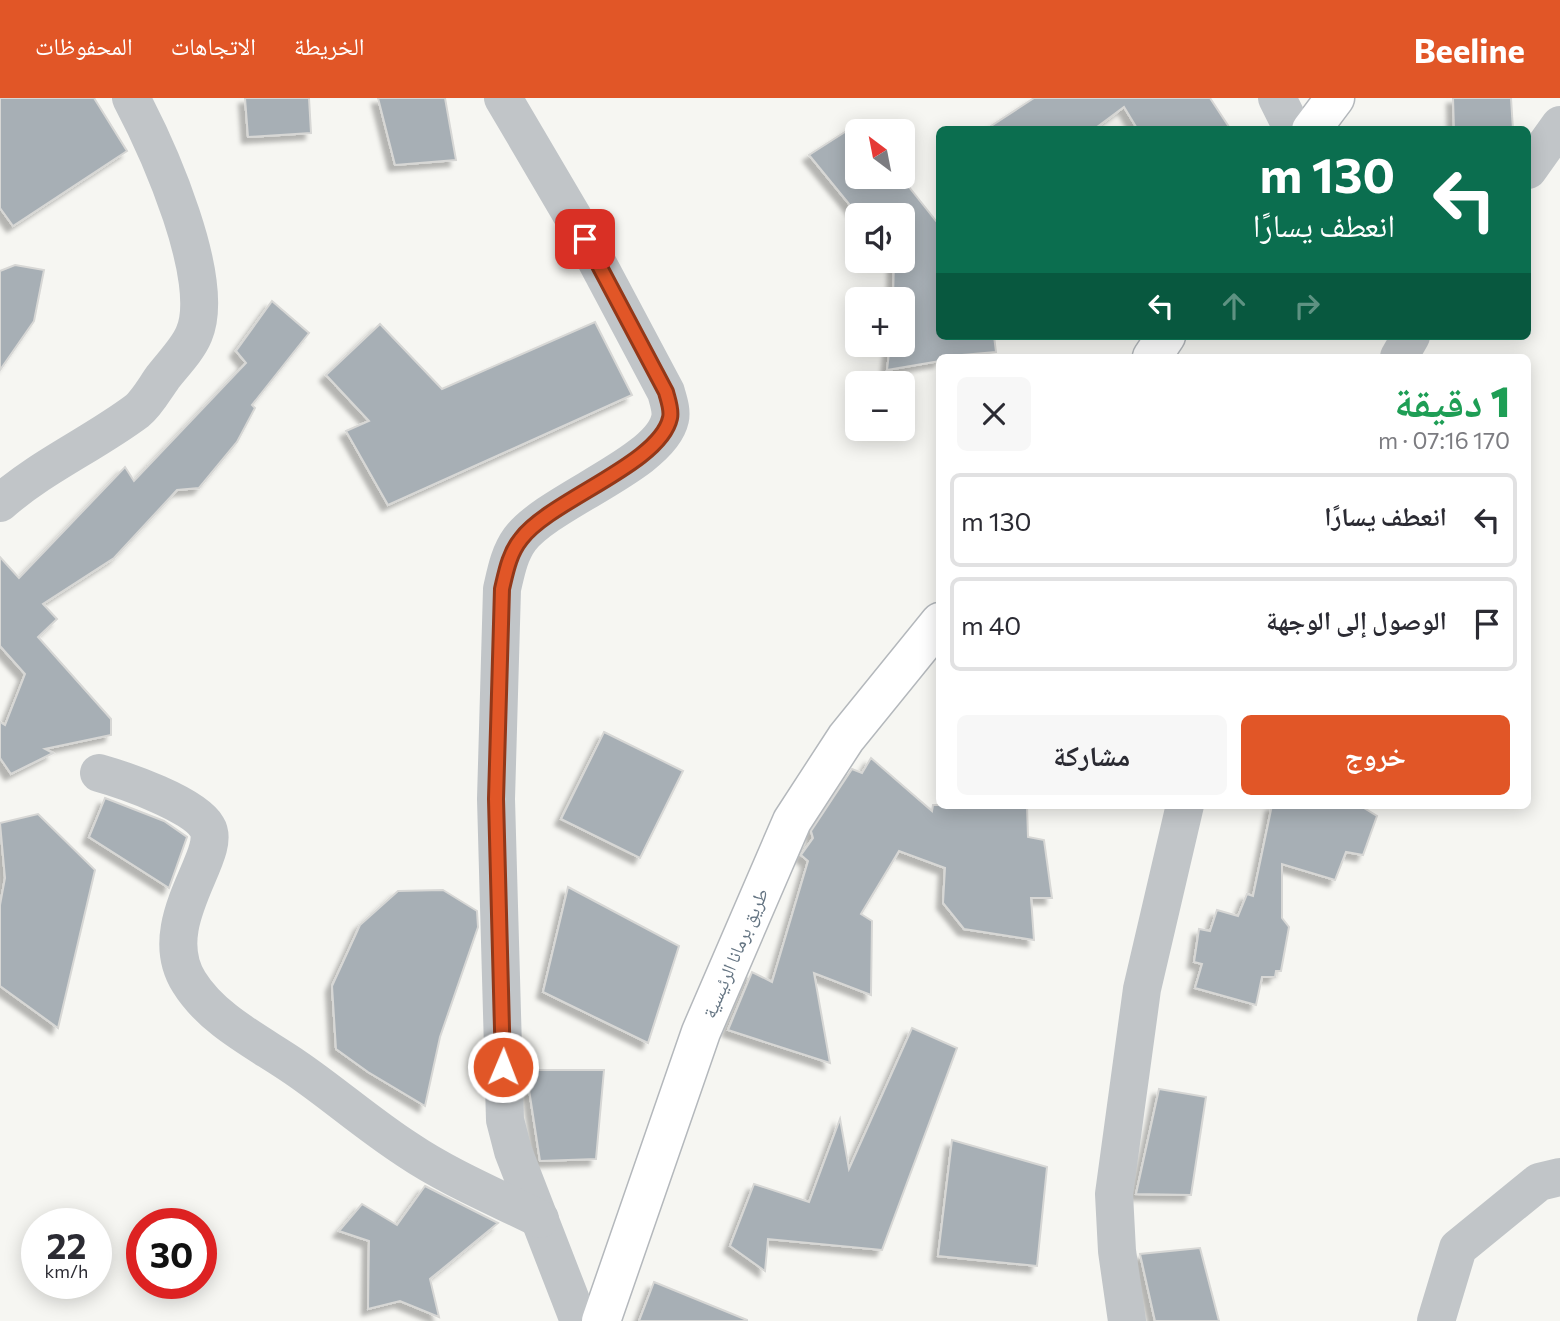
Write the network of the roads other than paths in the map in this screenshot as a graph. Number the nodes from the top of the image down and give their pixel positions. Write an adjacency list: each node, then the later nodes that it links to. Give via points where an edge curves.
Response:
1 (131, 98): 11 (street, via 150,134 192,251 200,286 194,336 139,409 21,484)
2 (503, 98): 16 (street, via 573,217 666,392 671,411 660,437 634,460 521,539 510,556 502,589 496,799 503,1093 513,1151)
3 (1277, 98): 6 (street)
4 (1335, 98): 7 (main road)
5 (1560, 125): 9 (street)
6 (1291, 126)
7 (1314, 126)
8 (1560, 161): 10 (street)
9 (1531, 166)
10 (1531, 181)
11 (0, 503)
12 (936, 627): 18 (main road, طريق برمانا الرئيسية, via 846,738 792,821 701,1032)
13 (99, 773): 16 (street, via 138,784 197,816 208,827 210,843 181,914 177,958 190,983 215,1013 344,1100 408,1151)
14 (1184, 809): 19 (street, via 1142,989 1114,1194)
15 (1560, 1177): 20 (street, via 1539,1182 1458,1248)
16 (540, 1219): 17 (street)
17 (579, 1321)
18 (601, 1321)
19 (1127, 1321)
20 (1436, 1321)

